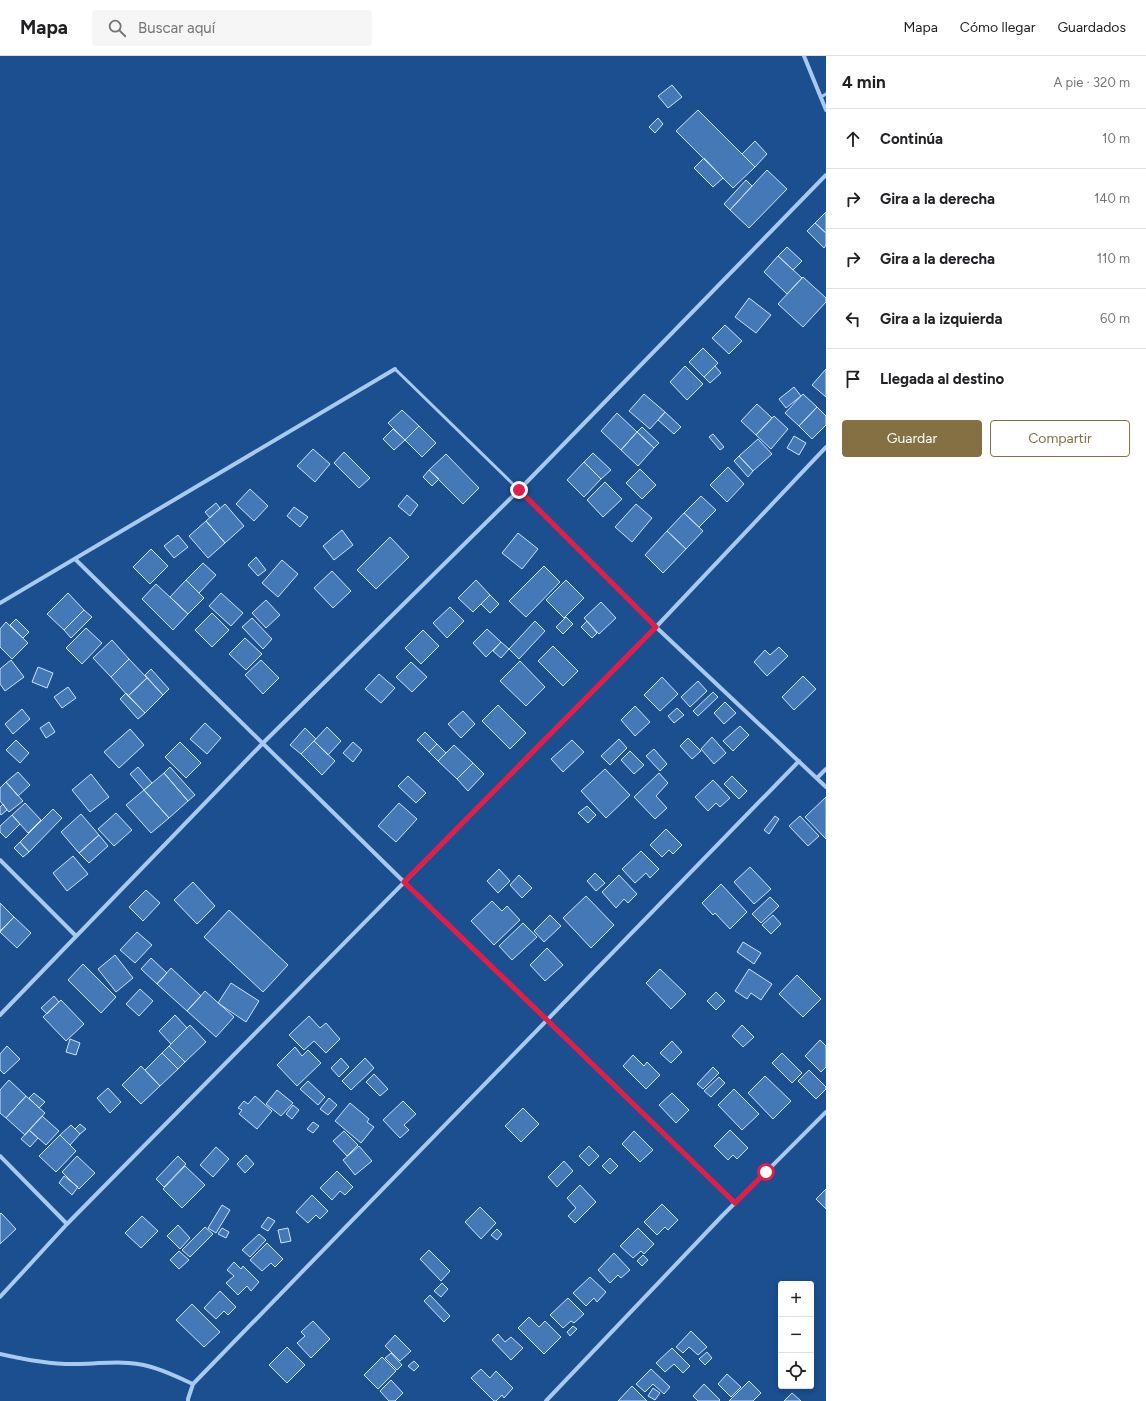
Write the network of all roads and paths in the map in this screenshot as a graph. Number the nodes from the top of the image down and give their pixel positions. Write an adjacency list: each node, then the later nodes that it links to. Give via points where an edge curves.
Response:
1 (804, 56): 3 (street)
2 (826, 94): 3 (lane)
3 (821, 97): 4 (street)
4 (826, 110)
5 (826, 175): 8 (street)
6 (395, 369): 8 (lane); 9 (street)
7 (826, 447): 11 (street)
8 (519, 490): 11 (street); 12 (street)
9 (75, 559): 10 (street); 12 (street)
10 (0, 603)
11 (656, 627): 13 (street); 18 (street)
12 (262, 743): 18 (street); 19 (street)
13 (799, 760): 15 (street); 21 (street)
14 (826, 769): 15 (street)
15 (817, 778): 16 (street)
16 (826, 787)
17 (0, 860): 19 (street)
18 (404, 882): 21 (street); 25 (street)
19 (76, 936): 20 (street)
20 (0, 1015)
21 (546, 1019): 24 (street); 28 (street)
22 (826, 1112): 24 (street)
23 (0, 1156): 25 (street)
24 (735, 1203): 30 (street)
25 (67, 1224): 26 (street)
26 (0, 1297)
27 (0, 1354): 28 (street, via 65,1364 139,1364)
28 (193, 1384): 29 (street)
29 (188, 1401)
30 (546, 1401)

